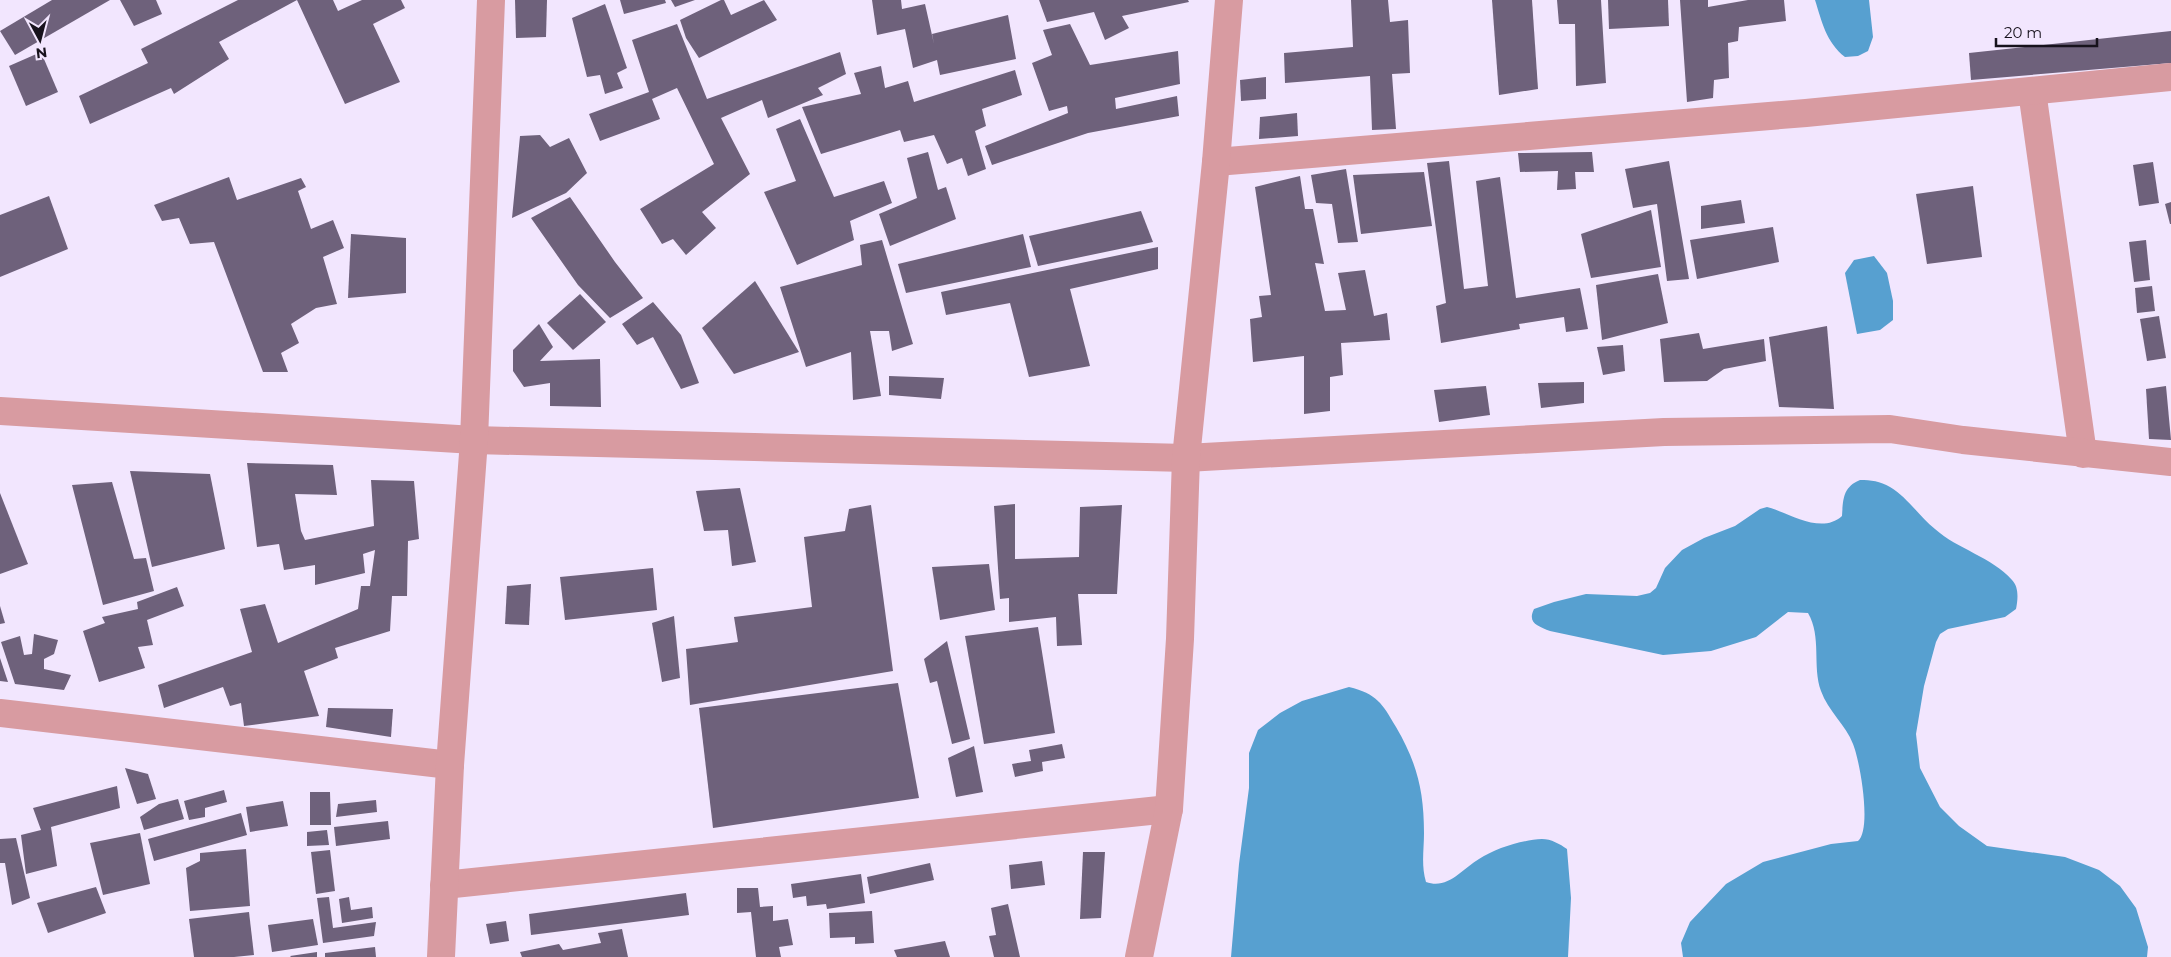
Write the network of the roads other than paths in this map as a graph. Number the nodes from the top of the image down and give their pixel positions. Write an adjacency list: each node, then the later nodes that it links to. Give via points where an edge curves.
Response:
1 (491, 0): 7 (street)
2 (1229, 0): 5 (street)
3 (2171, 78): 4 (street)
4 (2032, 91): 5 (street); 8 (street)
5 (1216, 162): 9 (street)
6 (0, 411): 7 (street)
7 (474, 440): 9 (street); 12 (street)
8 (2083, 454): 9 (street, via 1890,429 1664,432); 10 (street)
9 (1186, 458): 13 (street, via 1180,639)
10 (2171, 462)
11 (0, 713): 12 (street)
12 (450, 765): 14 (street)
13 (1169, 809): 14 (street); 16 (street)
14 (444, 885): 15 (street)
15 (441, 957)
16 (1139, 957)

